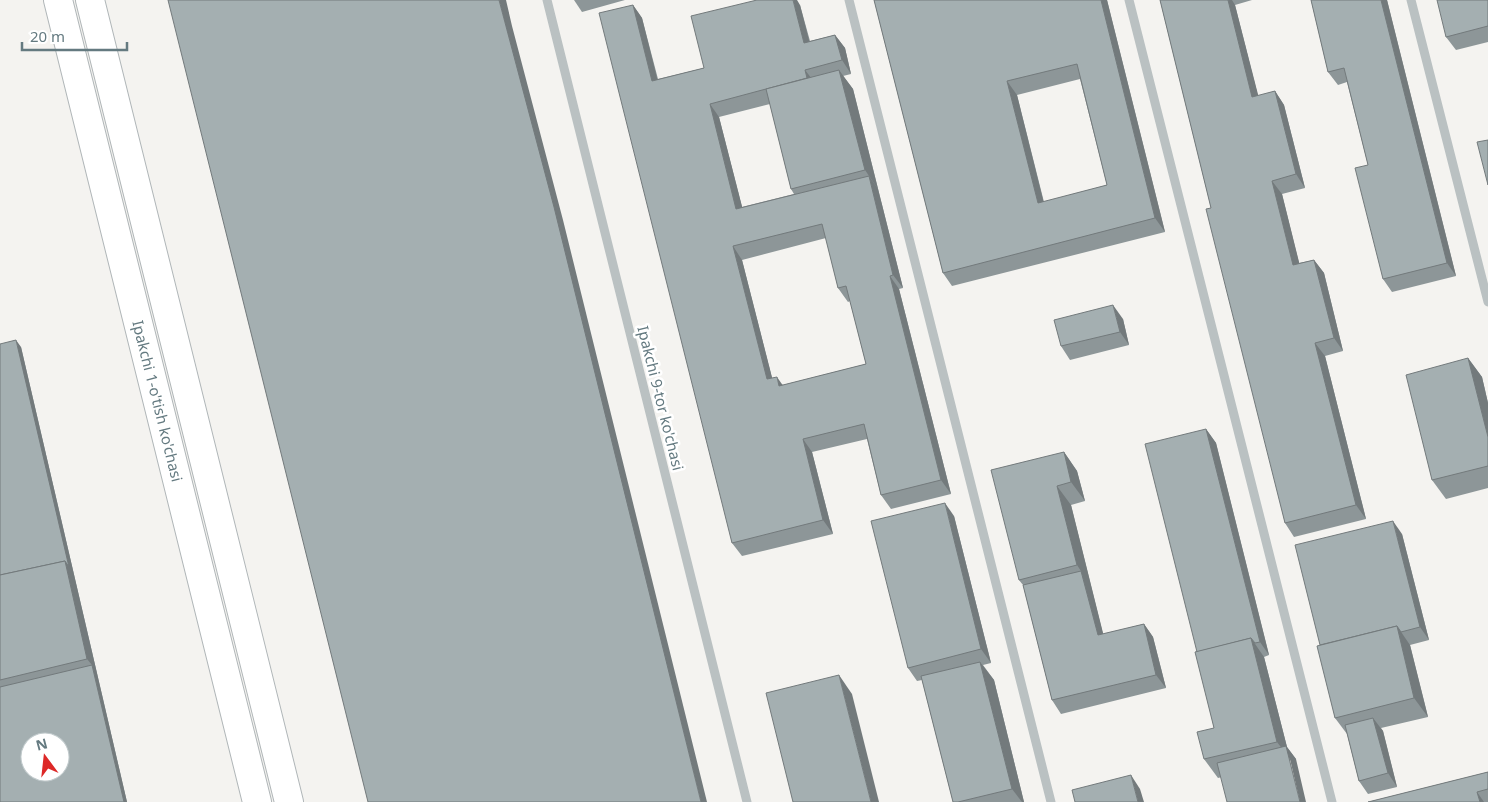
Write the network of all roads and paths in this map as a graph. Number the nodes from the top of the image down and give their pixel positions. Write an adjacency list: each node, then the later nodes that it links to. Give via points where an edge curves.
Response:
1 (58, 0): 8 (main road, Ipakchi 1-o'tish ko'chasi)
2 (90, 0): 9 (main road, Ipakchi 1-o'tish ko'chasi)
3 (547, 0): 10 (street, Ipakchi 9-tor ko'chasi)
4 (849, 0): 11 (street)
5 (1129, 0): 12 (street)
6 (1411, 0): 7 (street)
7 (1488, 302)
8 (258, 802)
9 (289, 802)
10 (747, 802)
11 (1051, 802)
12 (1332, 802)

